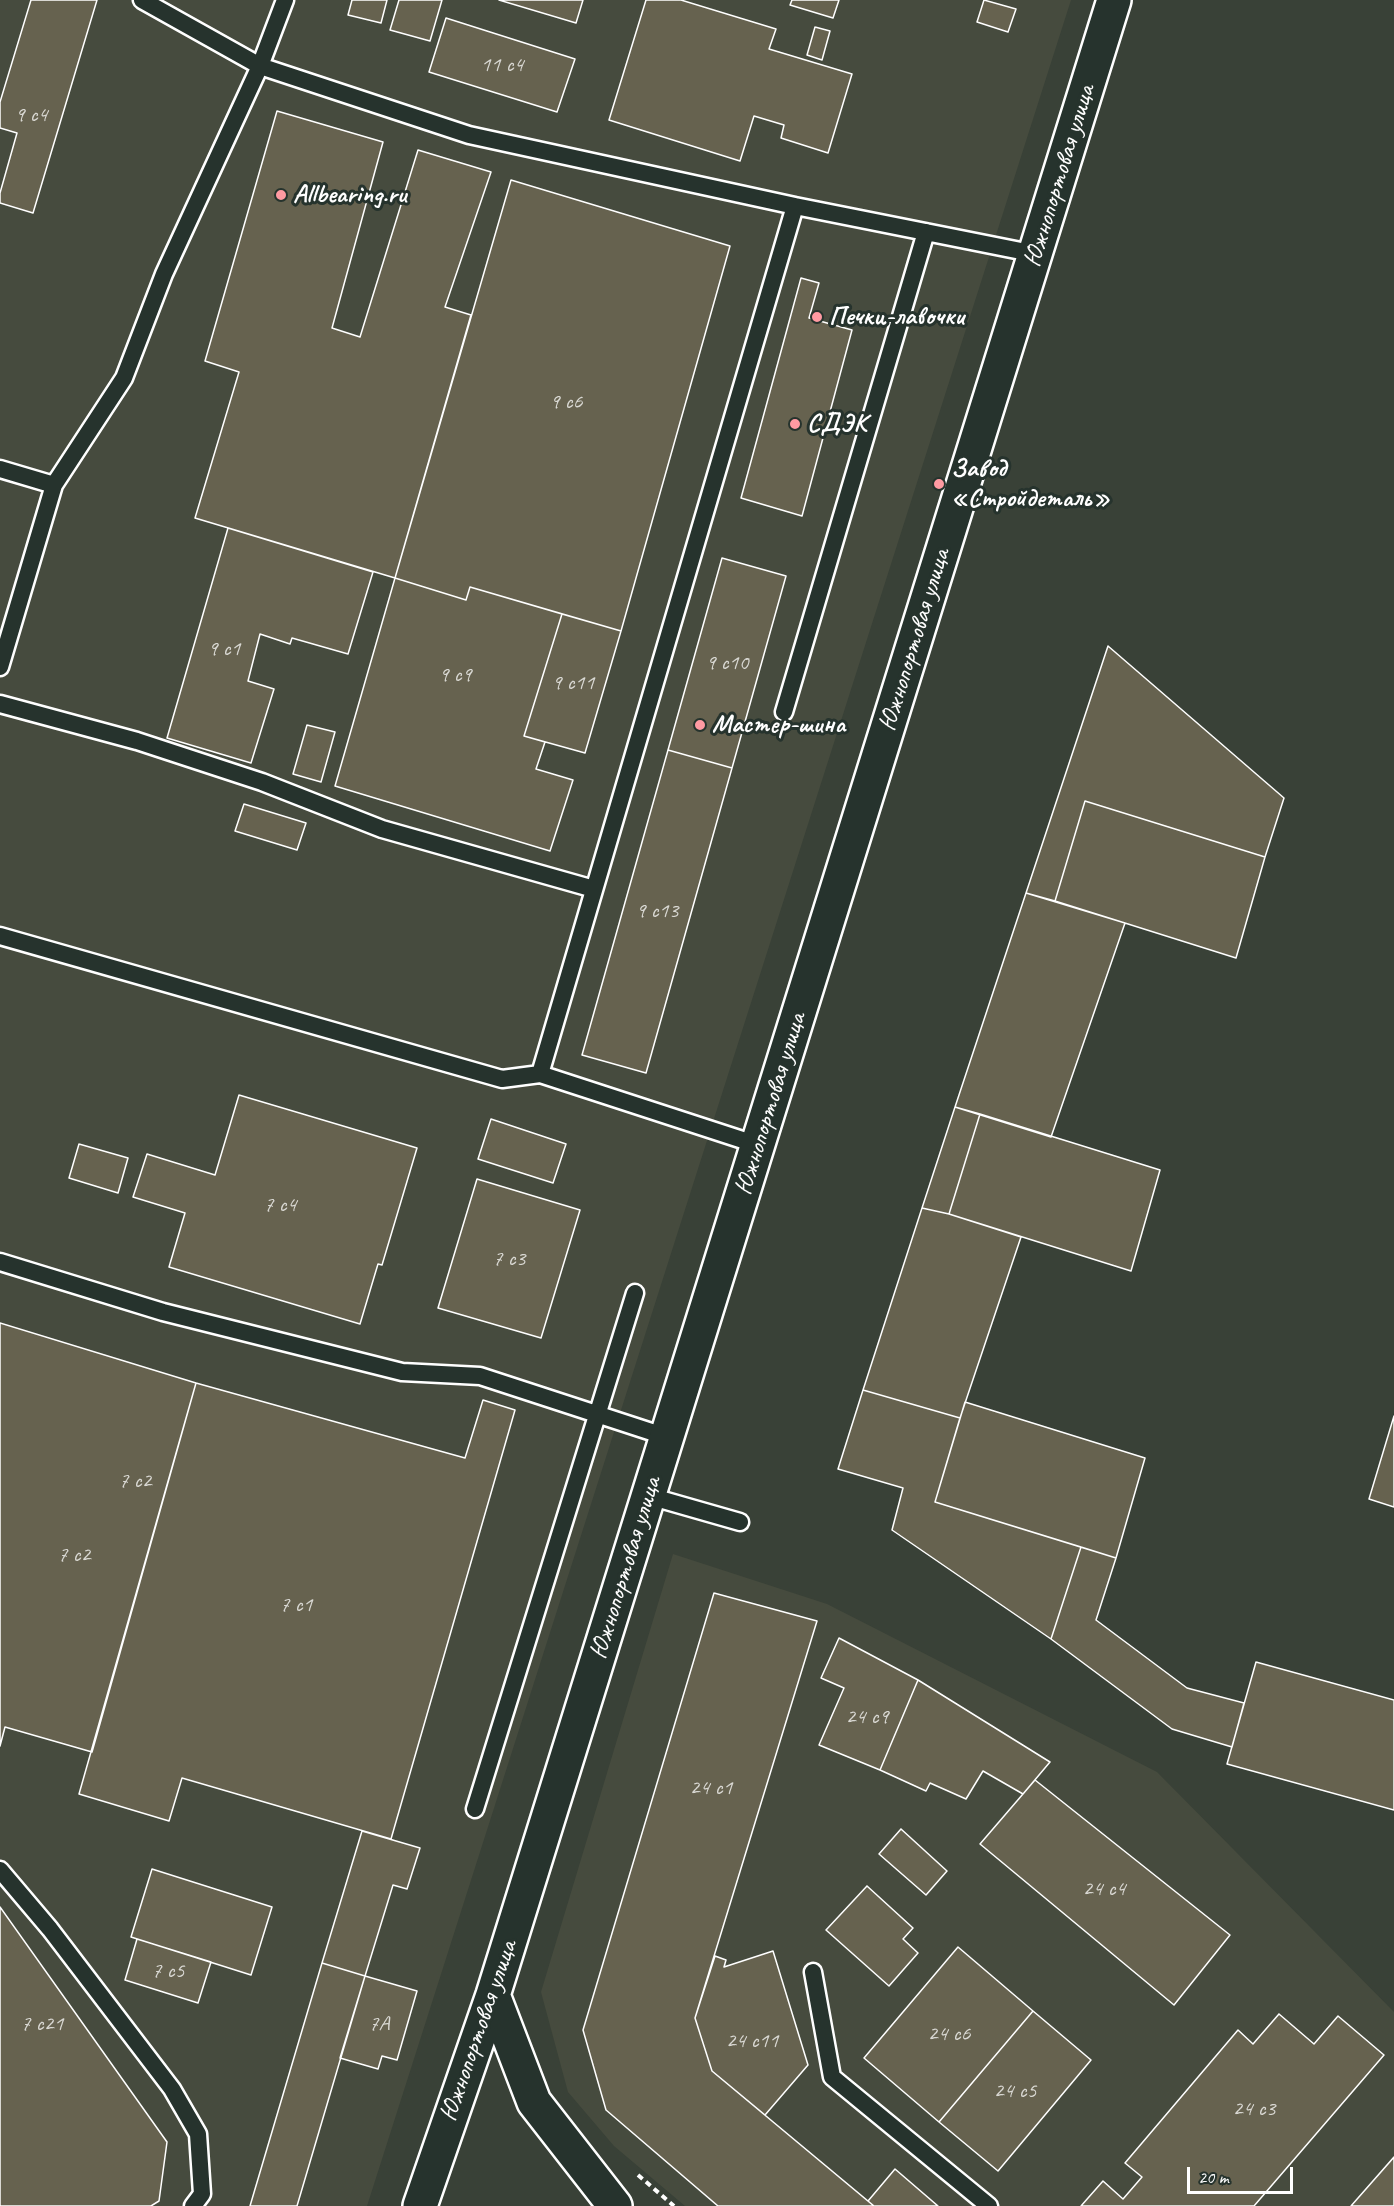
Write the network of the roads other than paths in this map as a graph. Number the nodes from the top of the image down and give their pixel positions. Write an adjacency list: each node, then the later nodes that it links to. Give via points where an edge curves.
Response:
1 (142, 0): 4 (lane)
2 (285, 0): 4 (lane)
3 (1109, 1): 7 (street, Южнопортовая улица)
4 (260, 66): 5 (lane, via 469,135); 9 (lane, via 165,274 124,378)
5 (795, 206): 6 (lane); 13 (lane)
6 (926, 232): 7 (lane); 12 (lane)
7 (1036, 254): 16 (street, Южнопортовая улица)
8 (0, 469): 9 (lane)
9 (54, 485): 10 (lane)
10 (0, 667)
11 (0, 704): 13 (lane, via 137,741 262,782 382,829)
12 (784, 712)
13 (594, 889): 15 (lane)
14 (0, 936): 15 (lane, via 502,1079)
15 (540, 1074): 16 (lane)
16 (758, 1145): 20 (street, Южнопортовая улица)
17 (0, 1262): 19 (lane, via 297,1347 402,1372 480,1376)
18 (635, 1293): 19 (lane)
19 (598, 1414): 20 (lane); 23 (lane)
20 (667, 1437): 21 (street, Южнопортовая улица)
21 (649, 1496): 22 (lane); 26 (street, Южнопортовая улица)
22 (740, 1522)
23 (475, 1809)
24 (0, 1870): 27 (lane, via 172,2089 198,2134 202,2194)
25 (813, 1972): 30 (lane, via 832,2076)
26 (493, 1995): 28 (street, Южнопортовая улица); 29 (street, via 534,2102)
27 (193, 2206)
28 (420, 2206)
29 (615, 2206)
30 (989, 2206)

